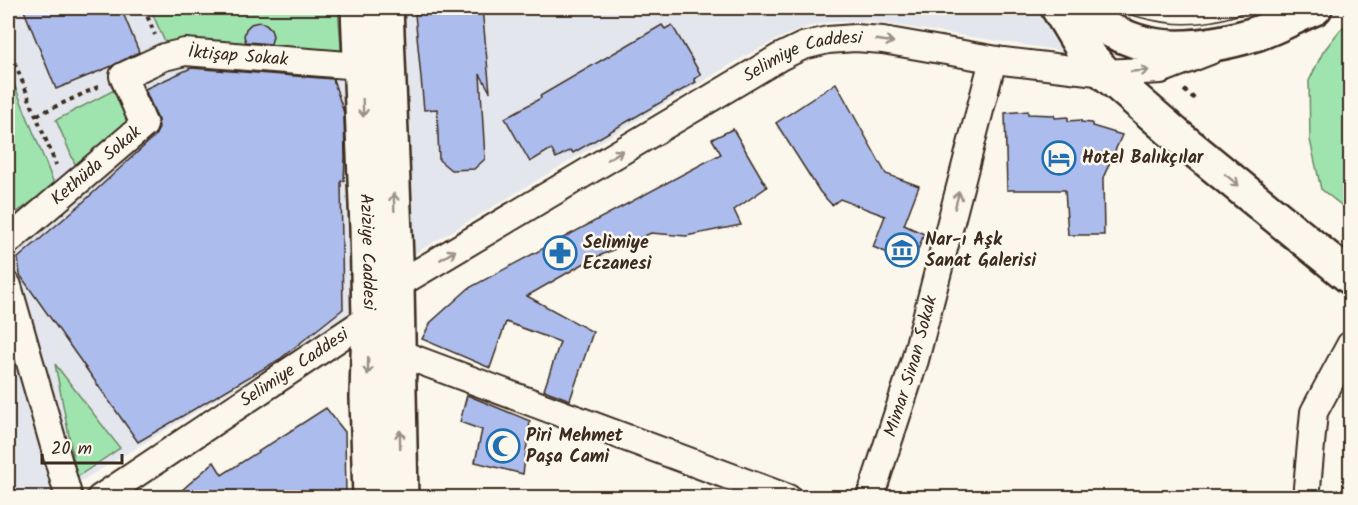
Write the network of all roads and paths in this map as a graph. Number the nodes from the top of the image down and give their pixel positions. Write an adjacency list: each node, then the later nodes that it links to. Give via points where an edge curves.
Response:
1 (358, 8): 9 (main road, Aziziye Caddesi)
2 (386, 8): 16 (main road, Aziziye Caddesi, one-way to 2)
3 (1058, 8): 10 (main road, via 1082,48)
4 (1070, 8): 6 (main road, via 1115,33 1157,45 1190,46)
5 (1315, 8): 6 (main road)
6 (1256, 34): 10 (street, Selimiye Caddesi, one-way to 6, via 1161,70)
7 (8, 46): 12 (path)
8 (993, 60): 10 (street, Selimiye Caddesi); 16 (street, Selimiye Caddesi, one-way to 8, via 802,46 828,40 883,40); 27 (street, Mimar Sinan Sokak, one-way to 8, via 915,360)
9 (360, 66): 11 (street, İktişap Sokak, via 185,52); 18 (main road, Aziziye Caddesi, one-way to 18)
10 (1105, 73): 15 (main road, one-way to 15)
11 (123, 76): 12 (path); 13 (street, Kethüda Sokak, via 144,125)
12 (37, 115): 13 (path)
13 (66, 191): 14 (street, Kethüda Sokak)
14 (8, 241)
15 (1350, 277)
16 (398, 285): 20 (main road, Aziziye Caddesi)
17 (8, 286): 22 (street)
18 (369, 318): 23 (street, Selimiye Caddesi); 24 (main road, Aziziye Caddesi, one-way to 24)
19 (1350, 345): 28 (street, via 1314,412)
20 (399, 353): 21 (street); 25 (main road, Aziziye Caddesi, one-way to 20)
21 (751, 492): 26 (street)
22 (69, 498)
23 (100, 498)
24 (370, 498)
25 (401, 498)
26 (788, 498)
27 (870, 498)
28 (1306, 498)

